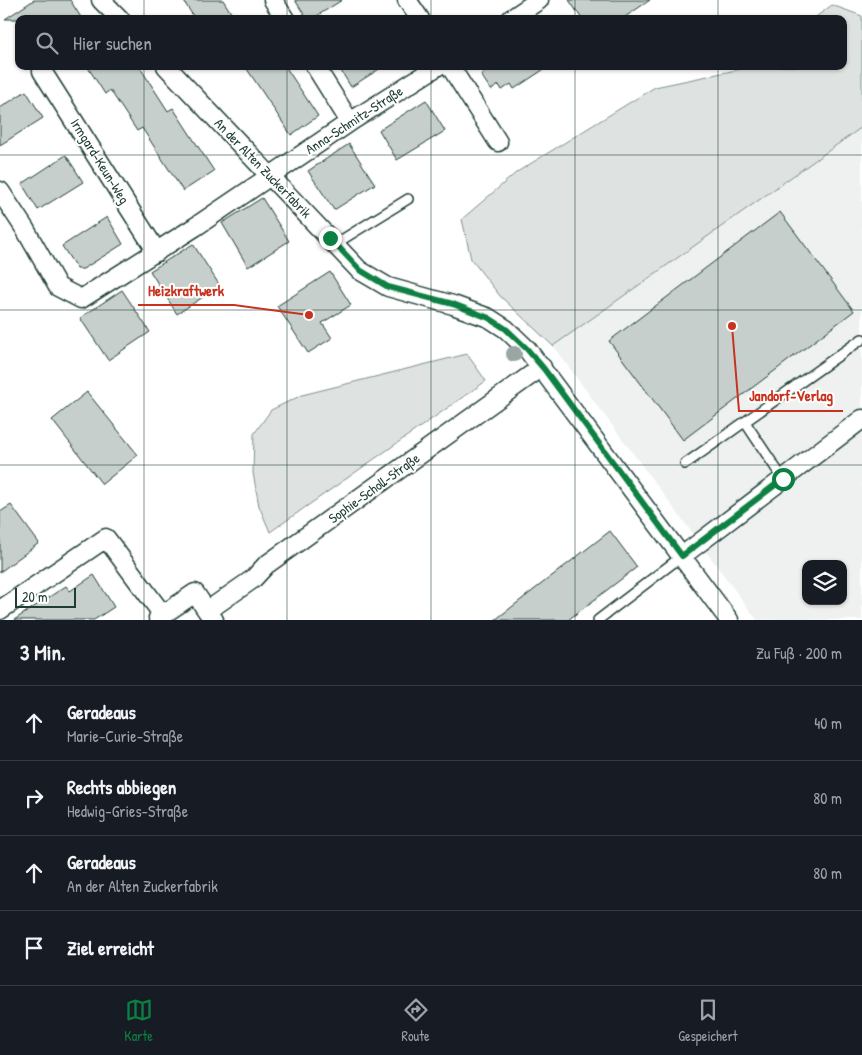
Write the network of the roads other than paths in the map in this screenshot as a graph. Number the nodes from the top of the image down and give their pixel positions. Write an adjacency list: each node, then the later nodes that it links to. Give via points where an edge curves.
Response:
1 (101, 0): 5 (street)
2 (273, 0): 6 (street)
3 (407, 0): 7 (street)
4 (539, 0): 8 (street)
5 (116, 15)
6 (282, 15)
7 (417, 15)
8 (516, 15)
9 (170, 70): 16 (street, An der Alten Zuckerfabrik)
10 (318, 70): 14 (street)
11 (432, 70): 14 (street, Anna-Schmitz-Straße)
12 (453, 70): 15 (street)
13 (42, 71): 20 (street, Irmgard-Keun-Weg)
14 (350, 122): 16 (street, Anna-Schmitz-Straße)
15 (498, 142)
16 (271, 176): 19 (street, An der Alten Zuckerfabrik); 20 (street)
17 (0, 191): 20 (street, via 58,287 81,299)
18 (408, 199): 19 (lane)
19 (335, 244): 22 (street, An der Alten Zuckerfabrik, via 360,270 388,287 453,304 489,318 506,329)
20 (157, 252)
21 (862, 339): 24 (lane)
22 (542, 367): 27 (street, An der Alten Zuckerfabrik); 29 (street, Sophie-Scholl-Straße, via 266,565)
23 (862, 419): 26 (street)
24 (745, 422): 25 (lane); 26 (lane)
25 (685, 464)
26 (783, 479): 27 (street)
27 (682, 556): 31 (lane); 32 (street, An der Alten Zuckerfabrik)
28 (0, 610): 30 (street, Sophie-Scholl-Straße, via 106,538)
29 (211, 615): 30 (street, Sophie-Scholl-Straße, via 195,593)
30 (161, 617)
31 (598, 620)
32 (729, 620)

